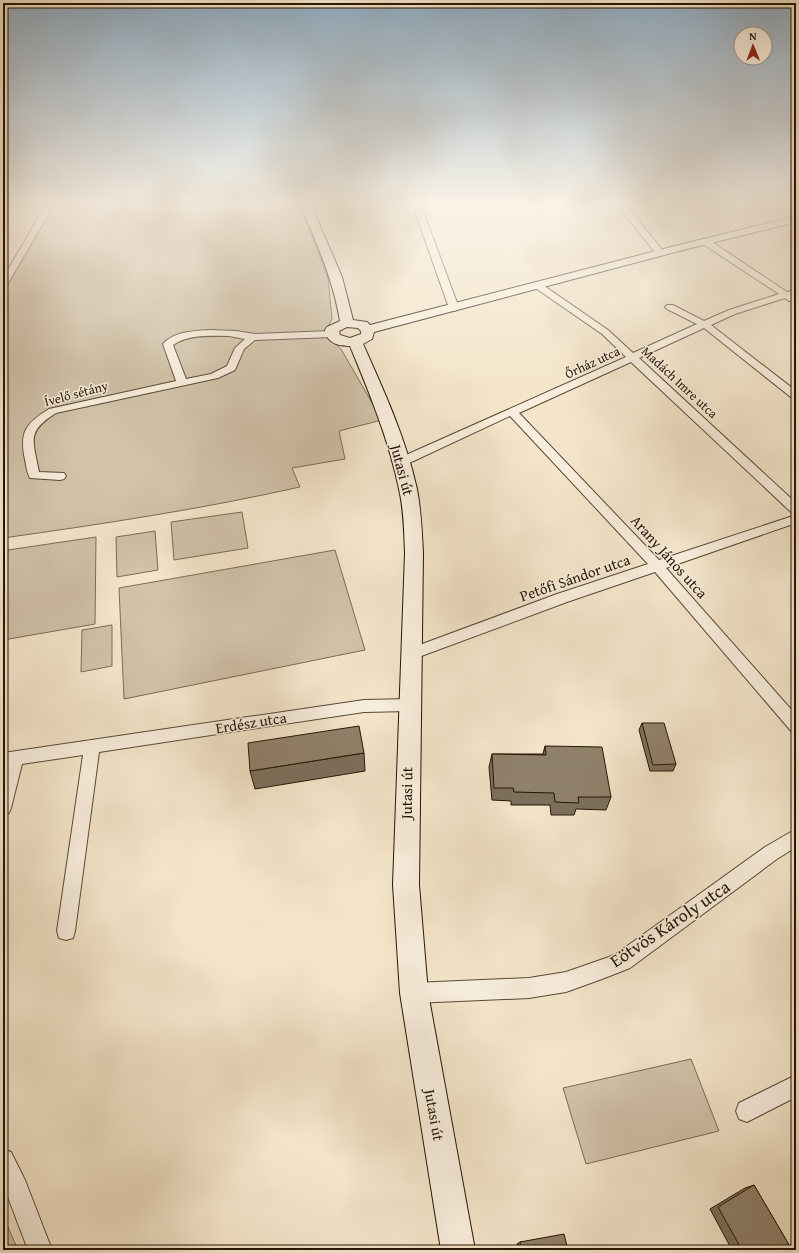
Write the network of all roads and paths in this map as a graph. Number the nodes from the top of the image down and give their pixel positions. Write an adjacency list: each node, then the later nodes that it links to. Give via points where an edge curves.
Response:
1 (17, 261): 6 (street)
2 (329, 261): 12 (street)
3 (437, 261): 11 (street)
4 (627, 261): 7 (street)
5 (738, 261): 8 (street)
6 (3, 285)
7 (537, 285): 11 (street); 18 (street, Madách Imre utca, via 605,332)
8 (791, 294): 9 (street); 13 (street, Őrház utca, via 737,310)
9 (796, 301)
10 (670, 307): 13 (street)
11 (454, 308): 14 (street)
12 (347, 324): 14 (street, via 358,324); 15 (street, via 335,327)
13 (705, 325): 18 (street, Őrház utca); 20 (street)
14 (368, 330): 17 (street, via 367,336)
15 (331, 334): 16 (street); 17 (street, via 340,341)
16 (253, 337): 19 (street, Ívelő sétány, via 240,348 231,368 214,376); 19 (street, via 237,334 203,334 172,340 168,344)
17 (355, 342): 22 (street, Jutasi út)
18 (633, 358): 21 (street, Őrház utca); 24 (street, Madách Imre utca)
19 (182, 383): 23 (street, Ívelő sétány, via 73,406 53,411 40,418 32,426 27,437 34,475)
20 (796, 396)
21 (513, 413): 22 (street, Őrház utca); 26 (street, Arany János utca)
22 (401, 462): 27 (street, Jutasi út, via 409,494 414,534)
23 (60, 476)
24 (796, 510)
25 (796, 519): 26 (street, Petőfi Sándor utca)
26 (658, 567): 27 (street, Petőfi Sándor utca, via 562,598); 29 (street, Arany János utca)
27 (411, 654): 28 (street, Jutasi út)
28 (409, 705): 30 (street, Erdész utca, via 364,706); 35 (street, Jutasi út, via 406,885)
29 (796, 726)
30 (92, 747): 31 (street, Erdész utca); 34 (street)
31 (9, 759): 32 (street, Erdész utca)
32 (3, 808)
33 (796, 837): 35 (street, Eötvös Károly utca, via 623,961 565,982 527,988)
34 (66, 931)
35 (414, 993): 40 (street, Jutasi út)
36 (796, 1086): 37 (street)
37 (747, 1111)
38 (3, 1160): 39 (street, via 17,1188)
39 (40, 1250)
40 (458, 1250)

